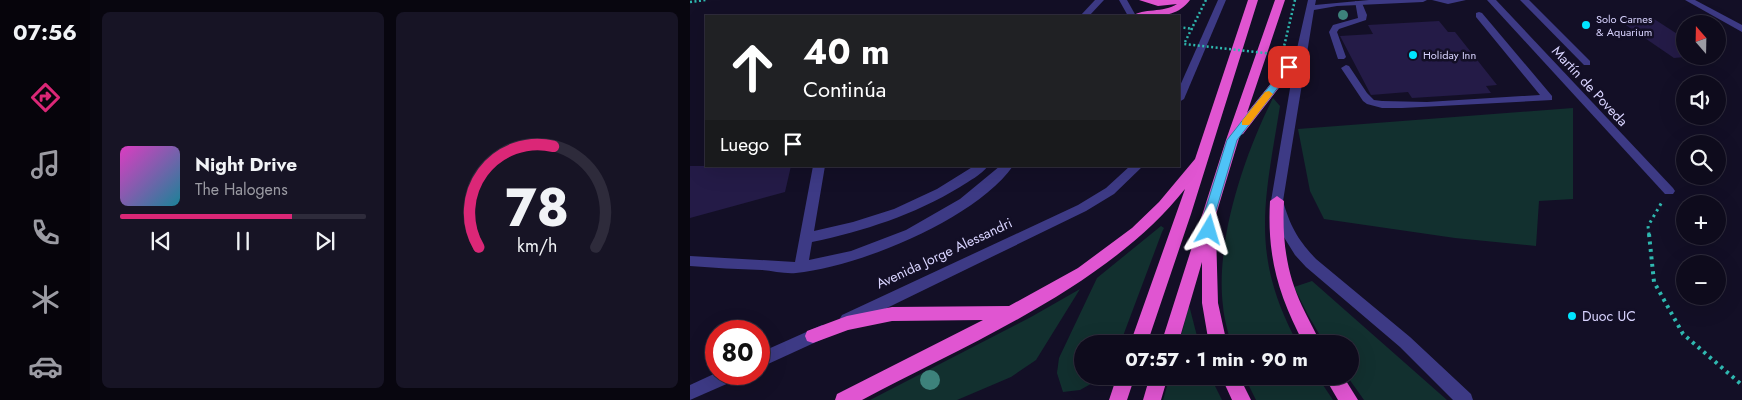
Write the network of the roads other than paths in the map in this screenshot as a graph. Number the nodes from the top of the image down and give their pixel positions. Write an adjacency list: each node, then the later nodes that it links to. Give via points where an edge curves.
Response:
1 (1100, 0): 18 (street)
2 (1122, 0): 19 (street)
3 (1144, 0): 4 (highway, via 1164,3)
4 (1183, 0): 20 (highway, via 1174,10)
5 (1222, 0): 28 (street)
6 (1246, 0): 22 (highway)
7 (1253, 0): 22 (highway)
8 (1280, 0): 29 (highway)
9 (1423, 0): 16 (street)
10 (1436, 0): 11 (street)
11 (1462, 0)
12 (1491, 0): 35 (street, Martín de Poveda)
13 (1524, 0): 26 (street)
14 (1682, 0): 15 (street)
15 (1692, 2): 23 (street)
16 (1358, 3): 17 (street); 25 (street, via 1362,20 1336,27 1333,32)
17 (1311, 4): 24 (street)
18 (1087, 15)
19 (1131, 15)
20 (1144, 15)
21 (1479, 15): 27 (street, via 1548,98 1424,105 1376,103 1363,94)
22 (1245, 26): 30 (highway)
23 (1742, 29)
24 (1301, 53): 29 (highway); 36 (street)
25 (1341, 57)
26 (1586, 64)
27 (1346, 68)
28 (1180, 97)
29 (1232, 140): 37 (highway)
30 (1200, 162): 41 (highway, via 1164,206 1121,245 1084,272); 42 (highway)
31 (819, 167): 38 (street)
32 (981, 167): 38 (street, via 952,188 903,212 846,231)
33 (1006, 167): 40 (street, via 968,200 919,229 860,252)
34 (1136, 167): 46 (street, Avenida Jorge Alessandri, via 1110,191 1082,208)
35 (1669, 191)
36 (1277, 201): 45 (highway, via 1275,245 1278,266); 59 (street, via 1284,226 1300,252 1405,342)
37 (1209, 214): 43 (highway); 44 (highway, via 1209,285)
38 (806, 238): 40 (street)
39 (690, 261): 40 (street)
40 (801, 266)
41 (1012, 313): 46 (highway, via 892,314 847,323); 54 (highway)
42 (1141, 335)
43 (1172, 335)
44 (1216, 335)
45 (1308, 335)
46 (813, 336): 47 (street, Avenida Jorge Alessandri)
47 (770, 356)
48 (708, 385): 53 (street)
49 (1123, 385): 55 (highway)
50 (1156, 385): 56 (highway)
51 (1234, 385): 57 (highway)
52 (1339, 385): 58 (highway)
53 (690, 393)
54 (844, 400)
55 (1118, 400)
56 (1152, 400)
57 (1242, 400)
58 (1349, 400)
59 (1465, 400)

